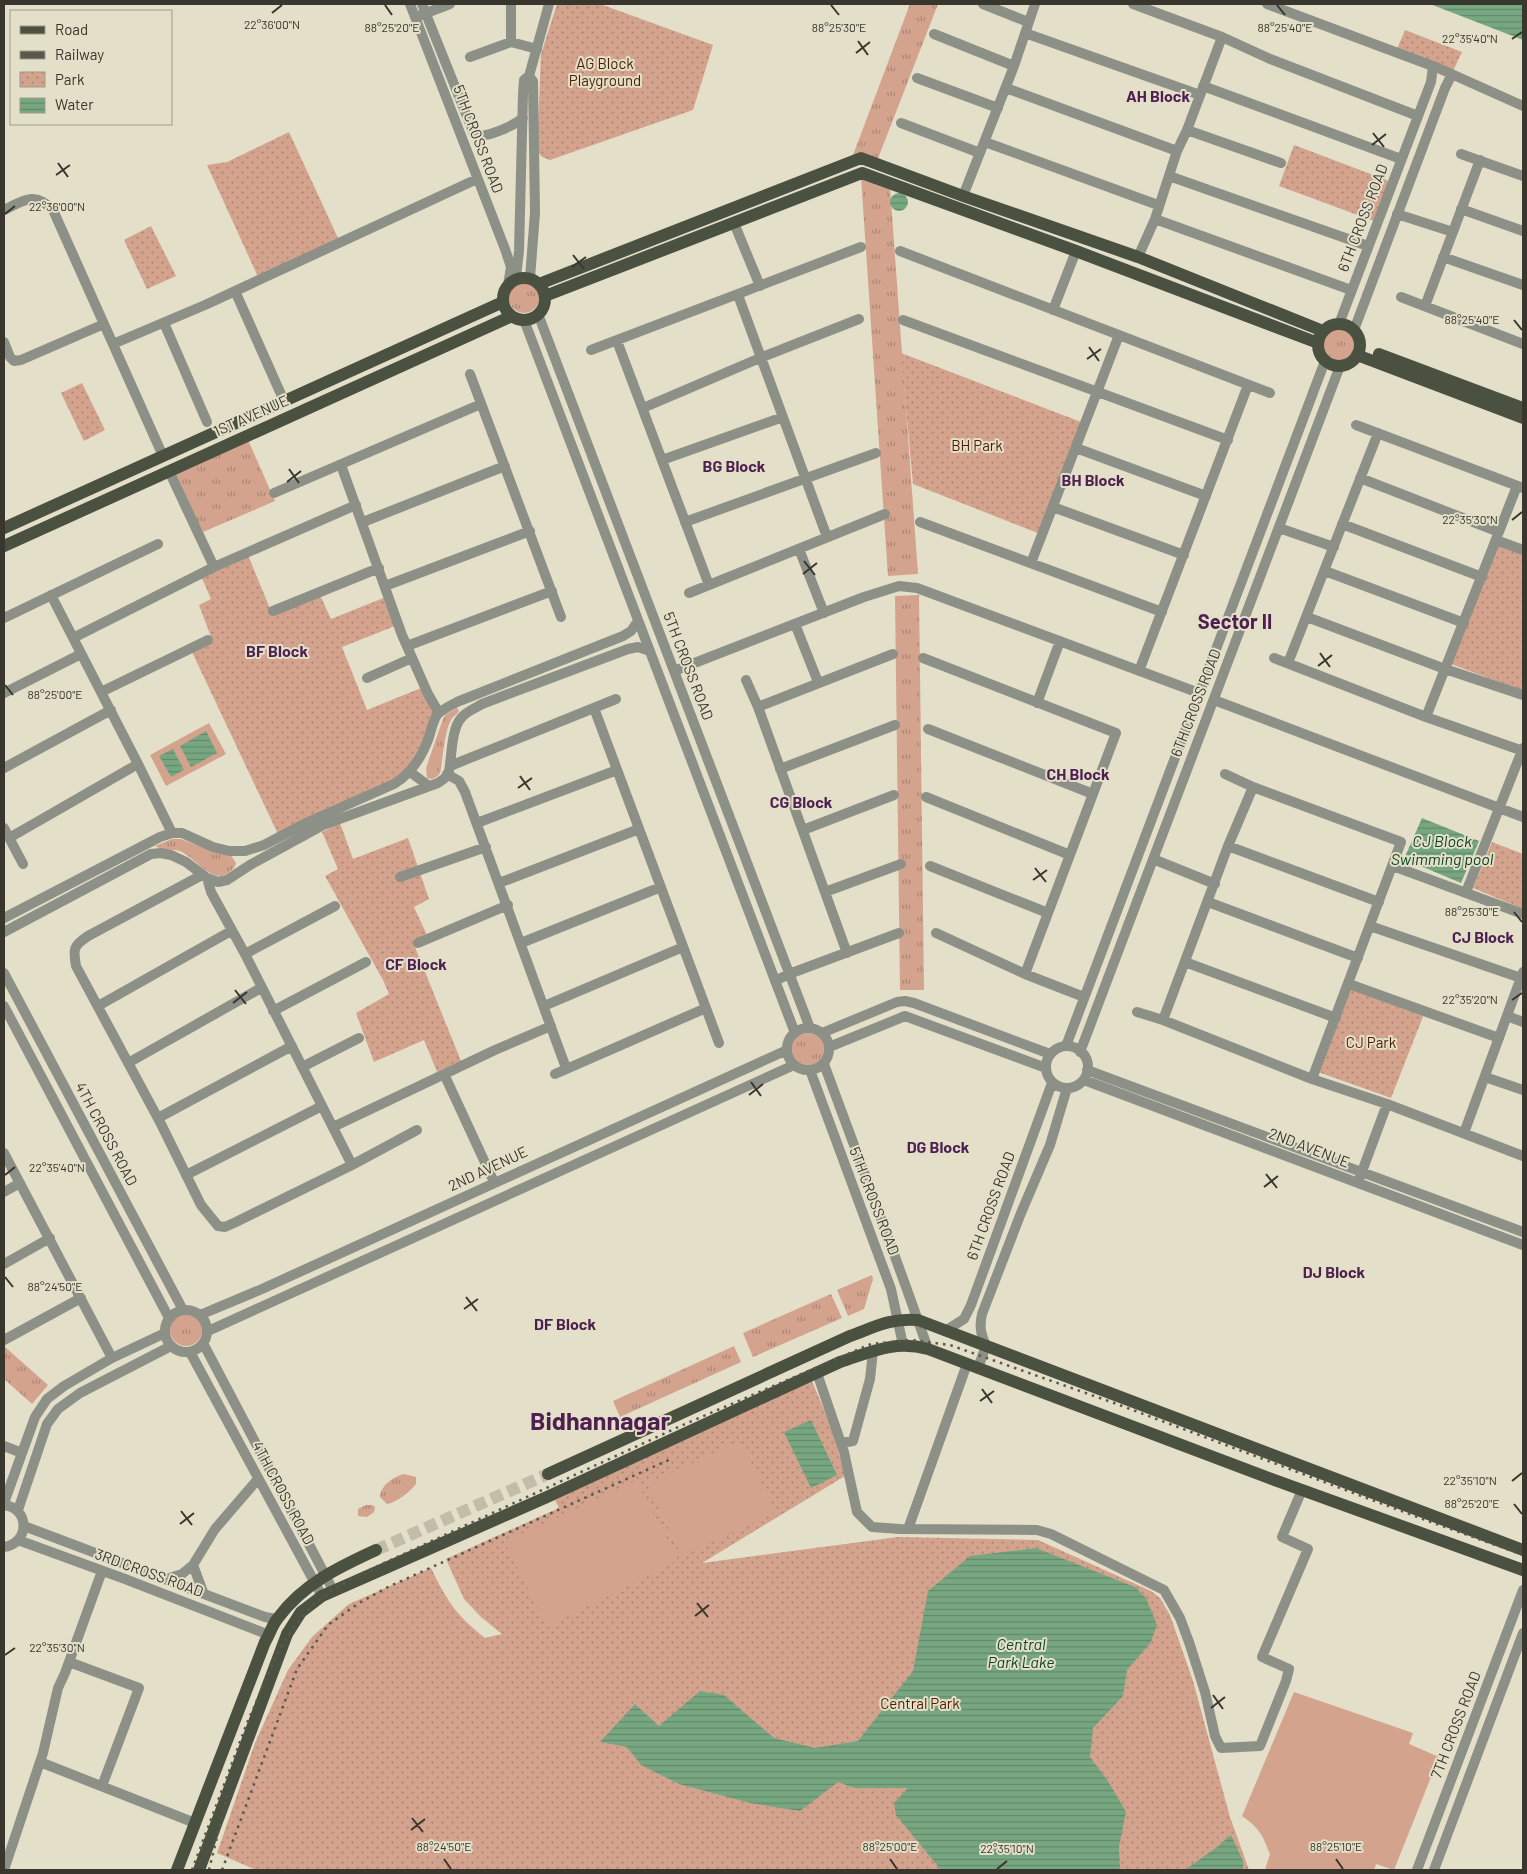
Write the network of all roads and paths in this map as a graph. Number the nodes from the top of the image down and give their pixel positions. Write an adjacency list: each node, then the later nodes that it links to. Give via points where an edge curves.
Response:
1 (410, 4): 10 (street, 5TH CROSS ROAD)
2 (450, 4): 9 (street)
3 (512, 4): 15 (street)
4 (549, 4): 16 (street, 5TH CROSS ROAD)
5 (983, 4): 11 (street)
6 (1035, 4): 11 (street)
7 (1133, 4): 14 (street)
8 (1267, 4): 19 (street)
9 (424, 8): 10 (street); 28 (street, 5TH CROSS ROAD, via 474,134 486,135)
10 (415, 17): 40 (street, 5TH CROSS ROAD)
11 (1028, 22): 12 (street)
12 (1025, 33): 18 (street); 24 (street)
13 (934, 34): 18 (street)
14 (1222, 37): 24 (street); 27 (street)
15 (511, 42): 16 (street); 17 (street)
16 (537, 49): 21 (street, 5TH CROSS ROAD)
17 (470, 57)
18 (1014, 66): 23 (street)
19 (1433, 66): 20 (street); 27 (street, 6TH CROSS ROAD, via 1431,82)
20 (1452, 74): 25 (street); 47 (street)
21 (529, 76): 28 (street, 5TH CROSS ROAD, via 524,80); 60 (street, via 533,81)
22 (917, 78): 26 (street)
23 (1006, 88): 26 (street); 32 (street)
24 (1202, 90): 30 (street); 35 (street)
25 (1523, 106)
26 (998, 108): 31 (street)
27 (1418, 116): 35 (street, 6TH CROSS ROAD)
28 (523, 118): 61 (street, 5TH CROSS ROAD, via 519,252)
29 (901, 123): 33 (street)
30 (1186, 130): 32 (street); 37 (street)
31 (985, 142): 33 (street); 44 (street)
32 (1177, 151): 38 (street)
33 (980, 153): 43 (street)
34 (1461, 154): 36 (street)
35 (1401, 159): 54 (street, 6TH CROSS ROAD)
36 (1480, 160): 39 (street); 45 (street)
37 (1281, 163)
38 (1169, 176): 44 (street); 54 (street)
39 (1523, 176)
40 (477, 179): 61 (street, 5TH CROSS ROAD, via 511,267); 64 (street)
41 (799, 183): 42 (main road); 43 (main road, via 861,158); 60 (main road)
42 (803, 196): 49 (main road); 53 (main road, via 862,173)
43 (963, 196): 50 (main road)
44 (1158, 205): 48 (street)
45 (1461, 209): 51 (street); 52 (street)
46 (4, 210): 77 (street, via 26,199 36,198 53,210)
47 (1397, 214): 52 (street); 79 (street)
48 (1155, 219): 59 (street); 65 (street)
49 (734, 223): 63 (street); 67 (main road)
50 (1040, 224): 53 (main road); 59 (main road)
51 (1523, 231)
52 (1453, 232): 58 (street)
53 (1035, 237): 57 (main road)
54 (1368, 246): 65 (street, 6TH CROSS ROAD)
55 (860, 247): 63 (street)
56 (900, 251): 71 (street)
57 (1076, 251): 71 (street); 81 (main road)
58 (1443, 257): 62 (street); 70 (street)
59 (1138, 258): 81 (main road)
60 (535, 281): 61 (main road); 67 (main road)
61 (512, 282): 69 (main road, via 505,290)
62 (1523, 285)
63 (760, 286): 66 (street)
64 (236, 290): 76 (street); 95 (street)
65 (1351, 290): 78 (street, 6TH CROSS ROAD)
66 (738, 295): 82 (street); 88 (street)
67 (545, 296): 72 (main road, via 544,306)
68 (1401, 297): 70 (street)
69 (503, 302): 73 (main road, via 508,311); 95 (main road)
70 (1425, 306): 85 (street)
71 (1053, 310): 80 (street)
72 (538, 314): 73 (main road); 173 (street, 5TH CROSS ROAD)
73 (518, 318): 111 (main road, 1ST AVENUE); 155 (street, 5TH CROSS ROAD)
74 (859, 319): 88 (street)
75 (903, 320): 93 (street)
76 (164, 322): 84 (street); 101 (street)
77 (104, 324): 83 (street, via 21,360 14,361); 84 (street)
78 (1339, 324): 79 (main road); 81 (main road, via 1328,326)
79 (1354, 330): 87 (main road, via 1359,338)
80 (1119, 335): 92 (street); 93 (street)
81 (1320, 337): 89 (main road, via 1318,351)
82 (617, 340): 86 (street); 97 (street)
83 (4, 342)
84 (113, 344): 107 (street)
85 (1523, 344)
86 (591, 350)
87 (1359, 351): 90 (main road, via 1350,363); 98 (main road); 100 (main road)
88 (760, 358): 97 (street); 99 (street)
89 (1325, 361): 90 (main road); 138 (street, 6TH CROSS ROAD)
90 (1340, 366): 127 (street, 6TH CROSS ROAD)
91 (470, 374): 96 (street)
92 (1248, 385): 94 (street); 104 (street)
93 (1098, 392): 104 (street); 105 (street)
94 (1270, 394)
95 (284, 401): 107 (main road)
96 (482, 404): 109 (street); 110 (street)
97 (643, 408): 108 (street)
98 (1523, 408)
99 (783, 417): 108 (street); 114 (street)
100 (1523, 418)
101 (207, 422)
102 (1356, 425): 103 (street)
103 (1378, 433): 113 (street); 115 (street)
104 (1228, 440): 118 (street)
105 (1076, 448): 118 (street); 120 (street)
106 (876, 453): 114 (street)
107 (163, 456): 112 (main road)
108 (662, 460): 123 (street)
109 (341, 465): 117 (street); 119 (street)
110 (505, 466): 122 (street); 128 (street)
111 (169, 471): 116 (main road, 1ST AVENUE); 139 (street)
112 (116, 477): 116 (main road); 126 (main road)
113 (1360, 478): 125 (street); 129 (street)
114 (807, 479): 123 (street); 130 (street)
115 (1520, 487): 129 (street)
116 (123, 492): 132 (main road, 1ST AVENUE)
117 (274, 493)
118 (1206, 496): 136 (street)
119 (356, 505): 122 (street); 139 (street)
120 (1053, 507): 136 (street); 137 (street)
121 (885, 514): 130 (street)
122 (362, 522): 140 (street)
123 (685, 522): 144 (street)
124 (920, 522): 137 (street)
125 (1342, 524): 133 (street); 143 (street)
126 (4, 528)
127 (1278, 528): 133 (street); 141 (street, 6TH CROSS ROAD)
128 (530, 531): 145 (street); 146 (street)
129 (1498, 536): 135 (street); 143 (street)
130 (828, 537): 134 (street)
131 (158, 544): 148 (street)
132 (4, 546)
133 (1334, 547): 142 (street)
134 (799, 549): 144 (street); 151 (street)
135 (1523, 550)
136 (1184, 555): 150 (street)
137 (1031, 563): 150 (street)
138 (1248, 564): 141 (street); 165 (street, 6TH CROSS ROAD)
139 (214, 567): 158 (street)
140 (379, 568): 145 (street); 149 (street)
141 (1263, 569): 169 (street, 6TH CROSS ROAD)
142 (1325, 572): 153 (street); 156 (street)
143 (1482, 576): 156 (street)
144 (709, 585): 147 (street)
145 (385, 586): 161 (street)
146 (552, 591): 152 (street); 161 (street)
147 (689, 593)
148 (51, 595): 154 (street); 158 (street)
149 (273, 611)
150 (1162, 612): 174 (street)
151 (824, 613): 157 (street); 160 (street, via 899,586 917,588)
152 (561, 617)
153 (1307, 617): 170 (street); 172 (street)
154 (4, 618)
155 (638, 621): 162 (street, 5TH CROSS ROAD); 171 (street, via 623,636)
156 (1464, 623): 172 (street)
157 (795, 624): 173 (street); 178 (street)
158 (73, 638): 163 (street)
159 (208, 640): 179 (street)
160 (1060, 641): 174 (street); 186 (street)
161 (407, 646): 166 (street)
162 (650, 651): 175 (street, via 628,648); 197 (street, 5TH CROSS ROAD)
163 (82, 654): 179 (street); 180 (street)
164 (893, 654): 178 (street)
165 (1214, 655): 169 (street); 181 (street, 6TH CROSS ROAD)
166 (412, 658): 176 (street); 190 (street)
167 (923, 658): 186 (street)
168 (1274, 658): 170 (street)
169 (1228, 660): 184 (street, 6TH CROSS ROAD)
170 (1288, 663): 192 (street)
171 (549, 666): 175 (street); 185 (street)
172 (1445, 669): 182 (street); 192 (street)
173 (674, 670): 196 (street, 5TH CROSS ROAD)
174 (1138, 671): 181 (street)
175 (553, 677): 191 (street)
176 (367, 678)
177 (746, 680): 187 (street)
178 (818, 682): 187 (street)
179 (101, 692): 189 (street)
180 (4, 693)
181 (1199, 694): 195 (street, 6TH CROSS ROAD)
182 (1523, 695)
183 (616, 699): 188 (street)
184 (1214, 700): 198 (street, 6TH CROSS ROAD); 212 (street)
185 (457, 702): 190 (street); 191 (street)
186 (1037, 703): 209 (street, via 1116,733)
187 (758, 707): 202 (street)
188 (594, 708): 203 (street); 204 (street)
189 (111, 710): 200 (street); 201 (street)
190 (440, 713): 205 (street, via 435,717 424,750)
191 (466, 713): 203 (street, via 455,728)
192 (1426, 717): 199 (street)
193 (895, 725): 202 (street)
194 (928, 729): 209 (street)
195 (1184, 735): 198 (street); 213 (street, 6TH CROSS ROAD)
196 (699, 736): 197 (street); 266 (street, 5TH CROSS ROAD)
197 (684, 740): 269 (street, 5TH CROSS ROAD)
198 (1198, 741): 216 (street, 6TH CROSS ROAD)
199 (1523, 750): 212 (street)
200 (138, 764): 220 (street); 221 (street)
201 (4, 768)
202 (780, 769): 219 (street)
203 (448, 770): 207 (street, via 438,783); 215 (street, via 459,781)
204 (617, 770): 215 (street); 218 (street)
205 (410, 772): 207 (street); 225 (street, via 394,784)
206 (1225, 774): 208 (street)
207 (429, 786): 231 (street, via 323,825)
208 (1253, 787): 223 (street); 233 (street, via 1399,840)
209 (1094, 794): 227 (street)
210 (894, 795): 219 (street)
211 (926, 797): 227 (street)
212 (1500, 809): 214 (street); 241 (street)
213 (1152, 818): 216 (street); 243 (street, 6TH CROSS ROAD)
214 (1523, 818)
215 (477, 823): 224 (street)
216 (1167, 823): 228 (street, 6TH CROSS ROAD)
217 (4, 828): 221 (street)
218 (639, 829): 237 (street); 239 (street)
219 (802, 830): 240 (street)
220 (172, 833): 222 (street); 225 (street, via 212,847)
221 (9, 838): 229 (street)
222 (148, 842): 226 (street); 236 (street)
223 (1228, 846): 238 (street); 246 (street)
224 (486, 847): 235 (street); 237 (street)
225 (245, 851): 231 (street)
226 (150, 854): 234 (street, via 171,855); 242 (street)
227 (1070, 855): 249 (street)
228 (1153, 859): 238 (street); 244 (street, 6TH CROSS ROAD)
229 (23, 864)
230 (901, 864): 240 (street)
231 (250, 865): 234 (street, via 227,880 218,882)
232 (930, 866): 249 (street)
233 (1393, 866): 241 (street); 246 (street)
234 (204, 876): 253 (street); 274 (street, via 78,942 74,953 76,966)
235 (400, 877)
236 (71, 883): 242 (street); 251 (street)
237 (500, 883): 248 (street)
238 (1214, 884): 245 (street)
239 (661, 888): 258 (street); 259 (street)
240 (825, 892): 260 (street)
241 (1466, 892): 250 (street)
242 (76, 893): 254 (street)
243 (1123, 893): 244 (street); 272 (street, 6TH CROSS ROAD)
244 (1137, 899): 294 (street, 6TH CROSS ROAD)
245 (1208, 902): 262 (street); 264 (street)
246 (1379, 902): 252 (street)
247 (335, 906): 261 (street)
248 (508, 906): 257 (street); 258 (street)
249 (1048, 913): 267 (street)
250 (1523, 914)
251 (4, 918)
252 (1370, 926): 262 (street); 268 (street)
253 (231, 931): 261 (street); 274 (street)
254 (4, 932)
255 (899, 933): 260 (street)
256 (936, 933): 267 (street)
257 (418, 943)
258 (521, 943): 275 (street)
259 (683, 947): 275 (street); 276 (street)
260 (847, 953): 266 (street)
261 (245, 954): 271 (street)
262 (1358, 958): 270 (street)
263 (366, 962): 277 (street)
264 (1185, 962): 280 (street); 281 (street)
265 (4, 972): 334 (street, 4TH CROSS ROAD)
266 (789, 974): 269 (street); 284 (street, 5TH CROSS ROAD)
267 (1025, 974): 272 (street)
268 (1522, 975): 279 (street)
269 (775, 981): 285 (street, 5TH CROSS ROAD)
270 (1349, 984): 280 (street); 288 (street)
271 (261, 988): 277 (street); 296 (street)
272 (1084, 997): 291 (street, 6TH CROSS ROAD)
273 (4, 1006): 336 (street, 4TH CROSS ROAD)
274 (98, 1006): 296 (street)
275 (544, 1006): 283 (street)
276 (706, 1008): 289 (street); 300 (street)
277 (273, 1011): 290 (street)
278 (1137, 1012): 281 (street)
279 (1507, 1016): 282 (street); 288 (street)
280 (1336, 1018): 307 (street)
281 (1163, 1020): 307 (street)
282 (1523, 1022)
283 (551, 1026): 300 (street); 303 (street)
284 (810, 1028): 285 (street); 286 (street)
285 (795, 1033): 293 (street)
286 (822, 1033): 292 (street); 295 (street, via 897,1002 907,1001)
287 (358, 1038): 299 (street)
288 (1499, 1038): 306 (street)
289 (719, 1043)
290 (292, 1046): 299 (street); 313 (street)
291 (1066, 1046): 294 (street); 295 (street)
292 (829, 1047): 297 (street); 301 (street, via 905,1016)
293 (787, 1050): 298 (street); 321 (street, 2ND AVENUE)
294 (1080, 1052): 305 (street, via 1087,1061)
295 (1050, 1054): 301 (street)
296 (128, 1063): 313 (street)
297 (824, 1064): 302 (street); 345 (street)
298 (794, 1065): 302 (street); 326 (street, 2ND AVENUE)
299 (302, 1067): 312 (street)
300 (566, 1068): 304 (street)
301 (1046, 1068): 308 (street)
302 (810, 1070): 344 (street, 5TH CROSS ROAD, via 891,1289)
303 (444, 1074): 314 (street); 323 (street)
304 (555, 1074)
305 (1086, 1075): 309 (street, via 1078,1086); 320 (street, 2ND AVENUE); 325 (street, 2ND AVENUE)
306 (1485, 1077): 310 (street); 316 (street)
307 (1312, 1079): 311 (street)
308 (1052, 1083): 309 (street); 329 (street, 6TH CROSS ROAD)
309 (1067, 1088): 330 (street, via 1050,1145)
310 (1523, 1090)
311 (1388, 1104): 316 (street); 320 (street)
312 (322, 1106): 314 (street); 322 (street)
313 (158, 1118): 322 (street)
314 (333, 1128): 319 (street)
315 (416, 1130): 319 (street)
316 (1464, 1133): 318 (street)
317 (4, 1153): 324 (street)
318 (1523, 1156)
319 (352, 1165): 322 (street, via 225,1227 213,1223)
320 (1362, 1172): 325 (street); 332 (street, 2ND AVENUE)
321 (513, 1174): 323 (street, 2ND AVENUE); 326 (street)
322 (186, 1175)
323 (494, 1182): 328 (street, 2ND AVENUE)
324 (20, 1183): 327 (street); 333 (street)
325 (1358, 1183): 335 (street, 2ND AVENUE)
326 (520, 1189): 331 (street, 2ND AVENUE)
327 (4, 1192)
328 (457, 1199): 331 (street); 338 (street, 2ND AVENUE)
329 (1006, 1208): 330 (street); 347 (street, 6TH CROSS ROAD, via 971,1305 964,1318)
330 (1021, 1212): 353 (street, via 980,1323)
331 (463, 1215): 340 (street, 2ND AVENUE)
332 (1523, 1232)
333 (50, 1238): 337 (street); 339 (street)
334 (147, 1244): 336 (street); 341 (street, 4TH CROSS ROAD)
335 (1523, 1245)
336 (134, 1251): 343 (street, 4TH CROSS ROAD)
337 (4, 1264)
338 (262, 1289): 340 (street); 342 (street, 2ND AVENUE)
339 (81, 1298): 349 (street); 357 (street)
340 (269, 1304): 346 (street, 2ND AVENUE)
341 (183, 1310): 342 (street, via 192,1310); 343 (street)
342 (200, 1315): 346 (street)
343 (169, 1318): 348 (street)
344 (897, 1319): 345 (main road); 351 (street, 5TH CROSS ROAD); 360 (main road, via 850,1336)
345 (918, 1320): 347 (main road); 354 (street)
346 (208, 1330): 350 (street)
347 (945, 1331): 353 (main road)
348 (165, 1332): 352 (street); 357 (street)
349 (4, 1340)
350 (203, 1343): 356 (street); 380 (street)
351 (903, 1345): 354 (main road); 355 (main road)
352 (171, 1346): 356 (street); 369 (street, via 80,1393 58,1409 48,1424)
353 (986, 1346): 358 (street); 375 (main road)
354 (928, 1349): 358 (main road)
355 (873, 1351): 359 (main road); 362 (street, via 870,1379 853,1441)
356 (190, 1352): 366 (street, 4TH CROSS ROAD)
357 (112, 1358): 364 (street, via 47,1399 35,1417)
358 (973, 1366): 367 (main road); 371 (street)
359 (817, 1373): 361 (main road); 362 (street)
360 (722, 1395): 361 (main road); 365 (main road)
361 (730, 1412): 386 (main road)
362 (841, 1443): 371 (street, via 861,1518 872,1526)
363 (4, 1446): 364 (street)
364 (22, 1453): 368 (street)
365 (548, 1474)
366 (258, 1479): 376 (street, via 215,1529); 383 (street, 4TH CROSS ROAD)
367 (1302, 1490): 371 (street, via 1282,1537 1308,1549 1262,1657 1289,1670 1260,1746 1221,1748 1180,1618 1164,1590 1037,1530); 378 (main road)
368 (4, 1504): 369 (street)
369 (18, 1510): 370 (street)
370 (24, 1526): 372 (street); 377 (street)
371 (908, 1529)
372 (18, 1540): 373 (street); 379 (street, 3RD CROSS ROAD)
373 (4, 1547)
374 (376, 1550): 380 (main road)
375 (1523, 1550)
376 (193, 1564): 382 (street, via 182,1574); 385 (street)
377 (130, 1565): 381 (street); 382 (street)
378 (1523, 1570)
379 (102, 1571): 381 (street, 3RD CROSS ROAD); 390 (street)
380 (326, 1575): 383 (main road); 386 (street)
381 (125, 1579): 389 (street, 3RD CROSS ROAD)
382 (167, 1579): 385 (street)
383 (314, 1582): 386 (street, 4TH CROSS ROAD); 387 (main road)
384 (1523, 1590): 397 (street, 7TH CROSS ROAD)
385 (203, 1592): 387 (street)
386 (328, 1593): 396 (main road, via 301,1612 287,1634)
387 (276, 1620): 389 (main road)
388 (1523, 1633): 398 (street, 7TH CROSS ROAD)
389 (269, 1635): 393 (main road)
390 (69, 1662): 391 (street, via 58,1688); 392 (street, via 139,1688)
391 (40, 1762): 392 (street); 394 (street, via 17,1827)
392 (102, 1786): 393 (street)
393 (195, 1823): 395 (main road)
394 (7, 1870)
395 (177, 1870)
396 (199, 1870)
397 (1417, 1870)
398 (1434, 1870)

